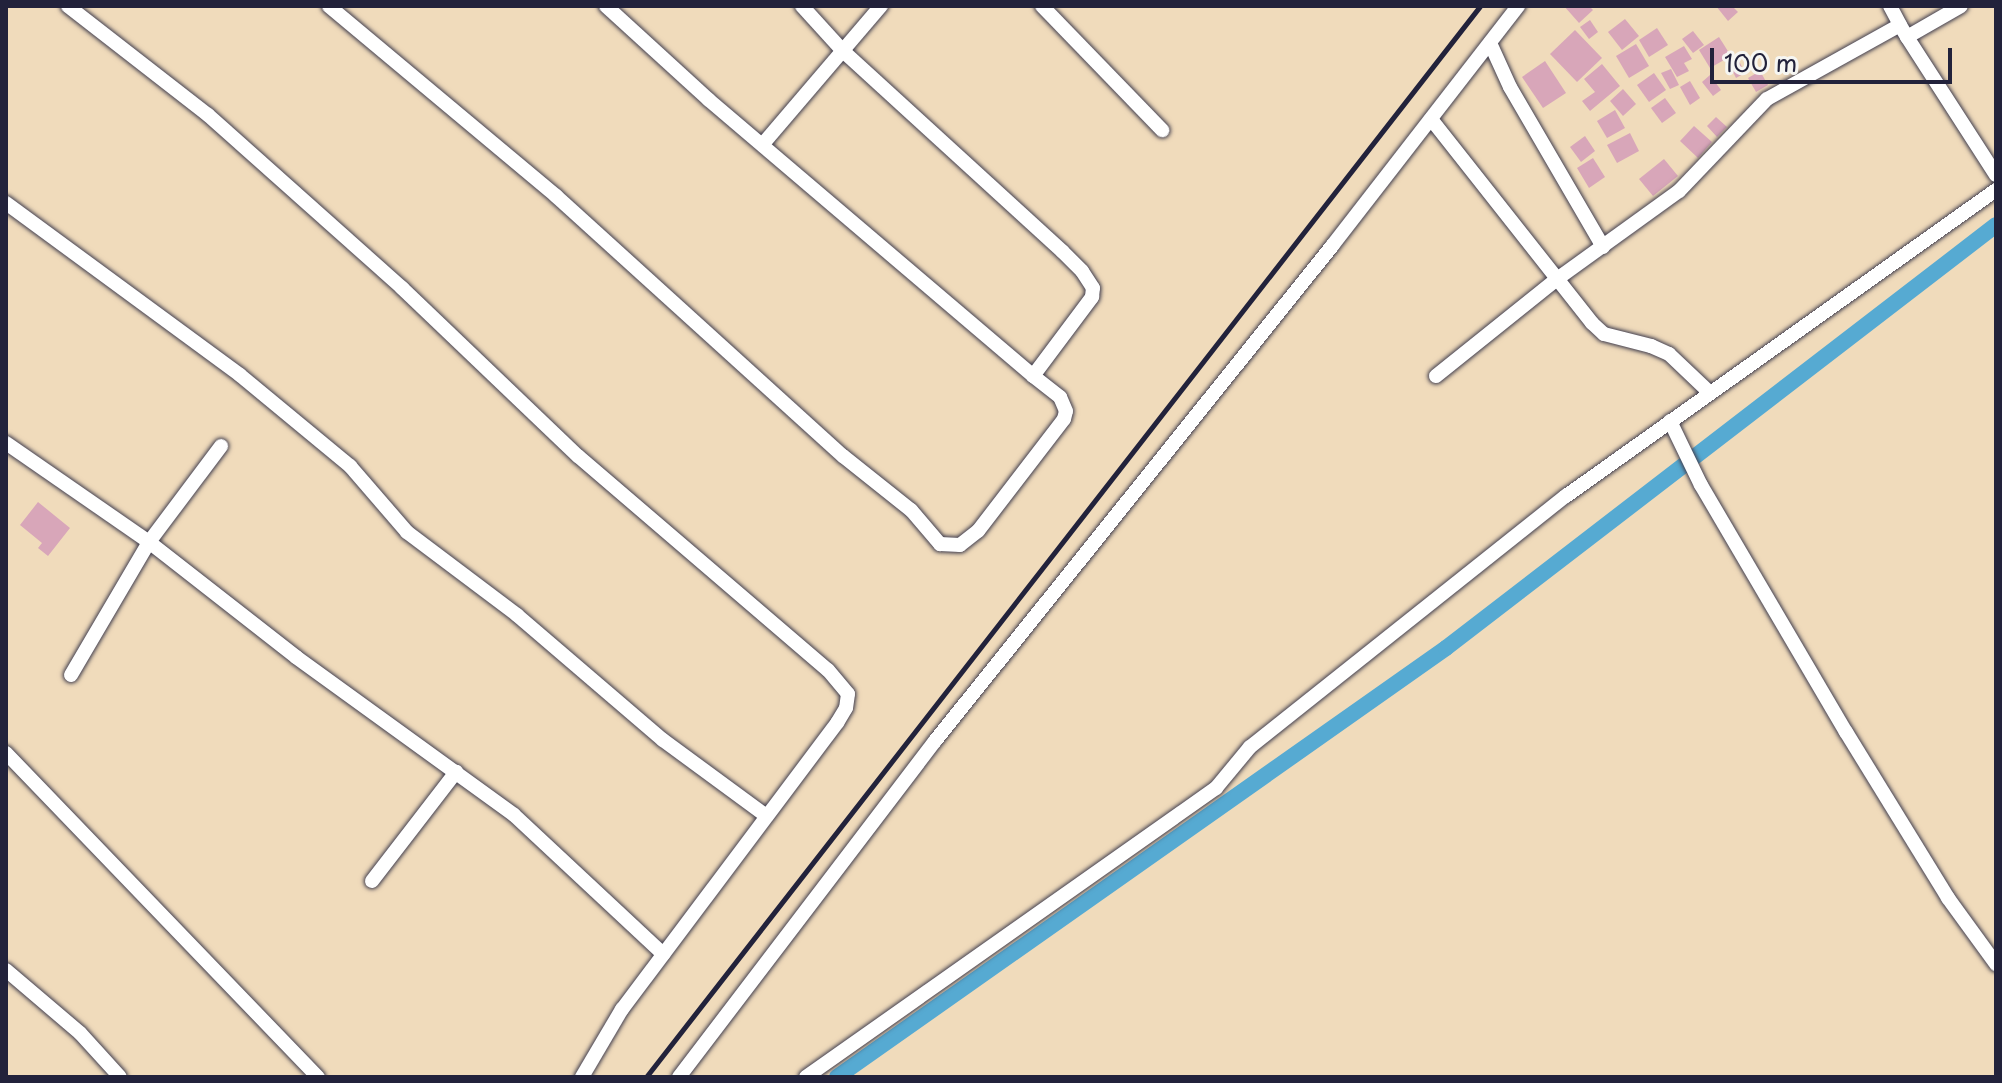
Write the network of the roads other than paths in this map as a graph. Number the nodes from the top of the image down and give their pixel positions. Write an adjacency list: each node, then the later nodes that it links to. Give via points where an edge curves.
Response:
1 (68, 6): 31 (street, via 208,115 640,512 841,683 848,694 846,708)
2 (329, 6): 21 (street, via 556,196 843,456 911,510 940,544 960,545 978,531 1064,419 1060,397)
3 (606, 6): 15 (street)
4 (802, 6): 12 (street)
5 (881, 6): 12 (street)
6 (1042, 6): 14 (street)
7 (1518, 6): 11 (street)
8 (1890, 6): 10 (street)
9 (1961, 6): 10 (street)
10 (1904, 31): 16 (street); 19 (street, via 1767,99 1679,191)
11 (1490, 43): 13 (street); 19 (street)
12 (843, 51): 15 (street); 21 (street, via 1062,251 1091,284 1092,297)
13 (1431, 119): 20 (street); 39 (street, via 935,741)
14 (1162, 130)
15 (763, 144): 21 (street)
16 (1996, 175)
17 (1996, 190): 23 (street)
18 (6, 203): 31 (street, via 240,375 350,466 407,532 517,615 663,740)
19 (1603, 247): 20 (street)
20 (1557, 279): 22 (street); 23 (street, via 1604,334 1660,349)
21 (1033, 376)
22 (1436, 376)
23 (1709, 392): 24 (street)
24 (1670, 421): 34 (street, via 1701,485 1853,743 1942,889); 40 (street, via 1566,496 1250,747 1216,788)
25 (6, 443): 27 (street)
26 (221, 446): 27 (street)
27 (149, 542): 28 (street); 30 (street)
28 (71, 675)
29 (8, 760): 37 (street)
30 (456, 772): 32 (street); 33 (street, via 548,843)
31 (765, 815): 33 (street)
32 (372, 881)
33 (663, 954): 38 (street)
34 (1996, 964)
35 (6, 970): 36 (street, via 80,1033)
36 (120, 1077)
37 (318, 1077)
38 (582, 1077)
39 (679, 1077)
40 (806, 1077)

